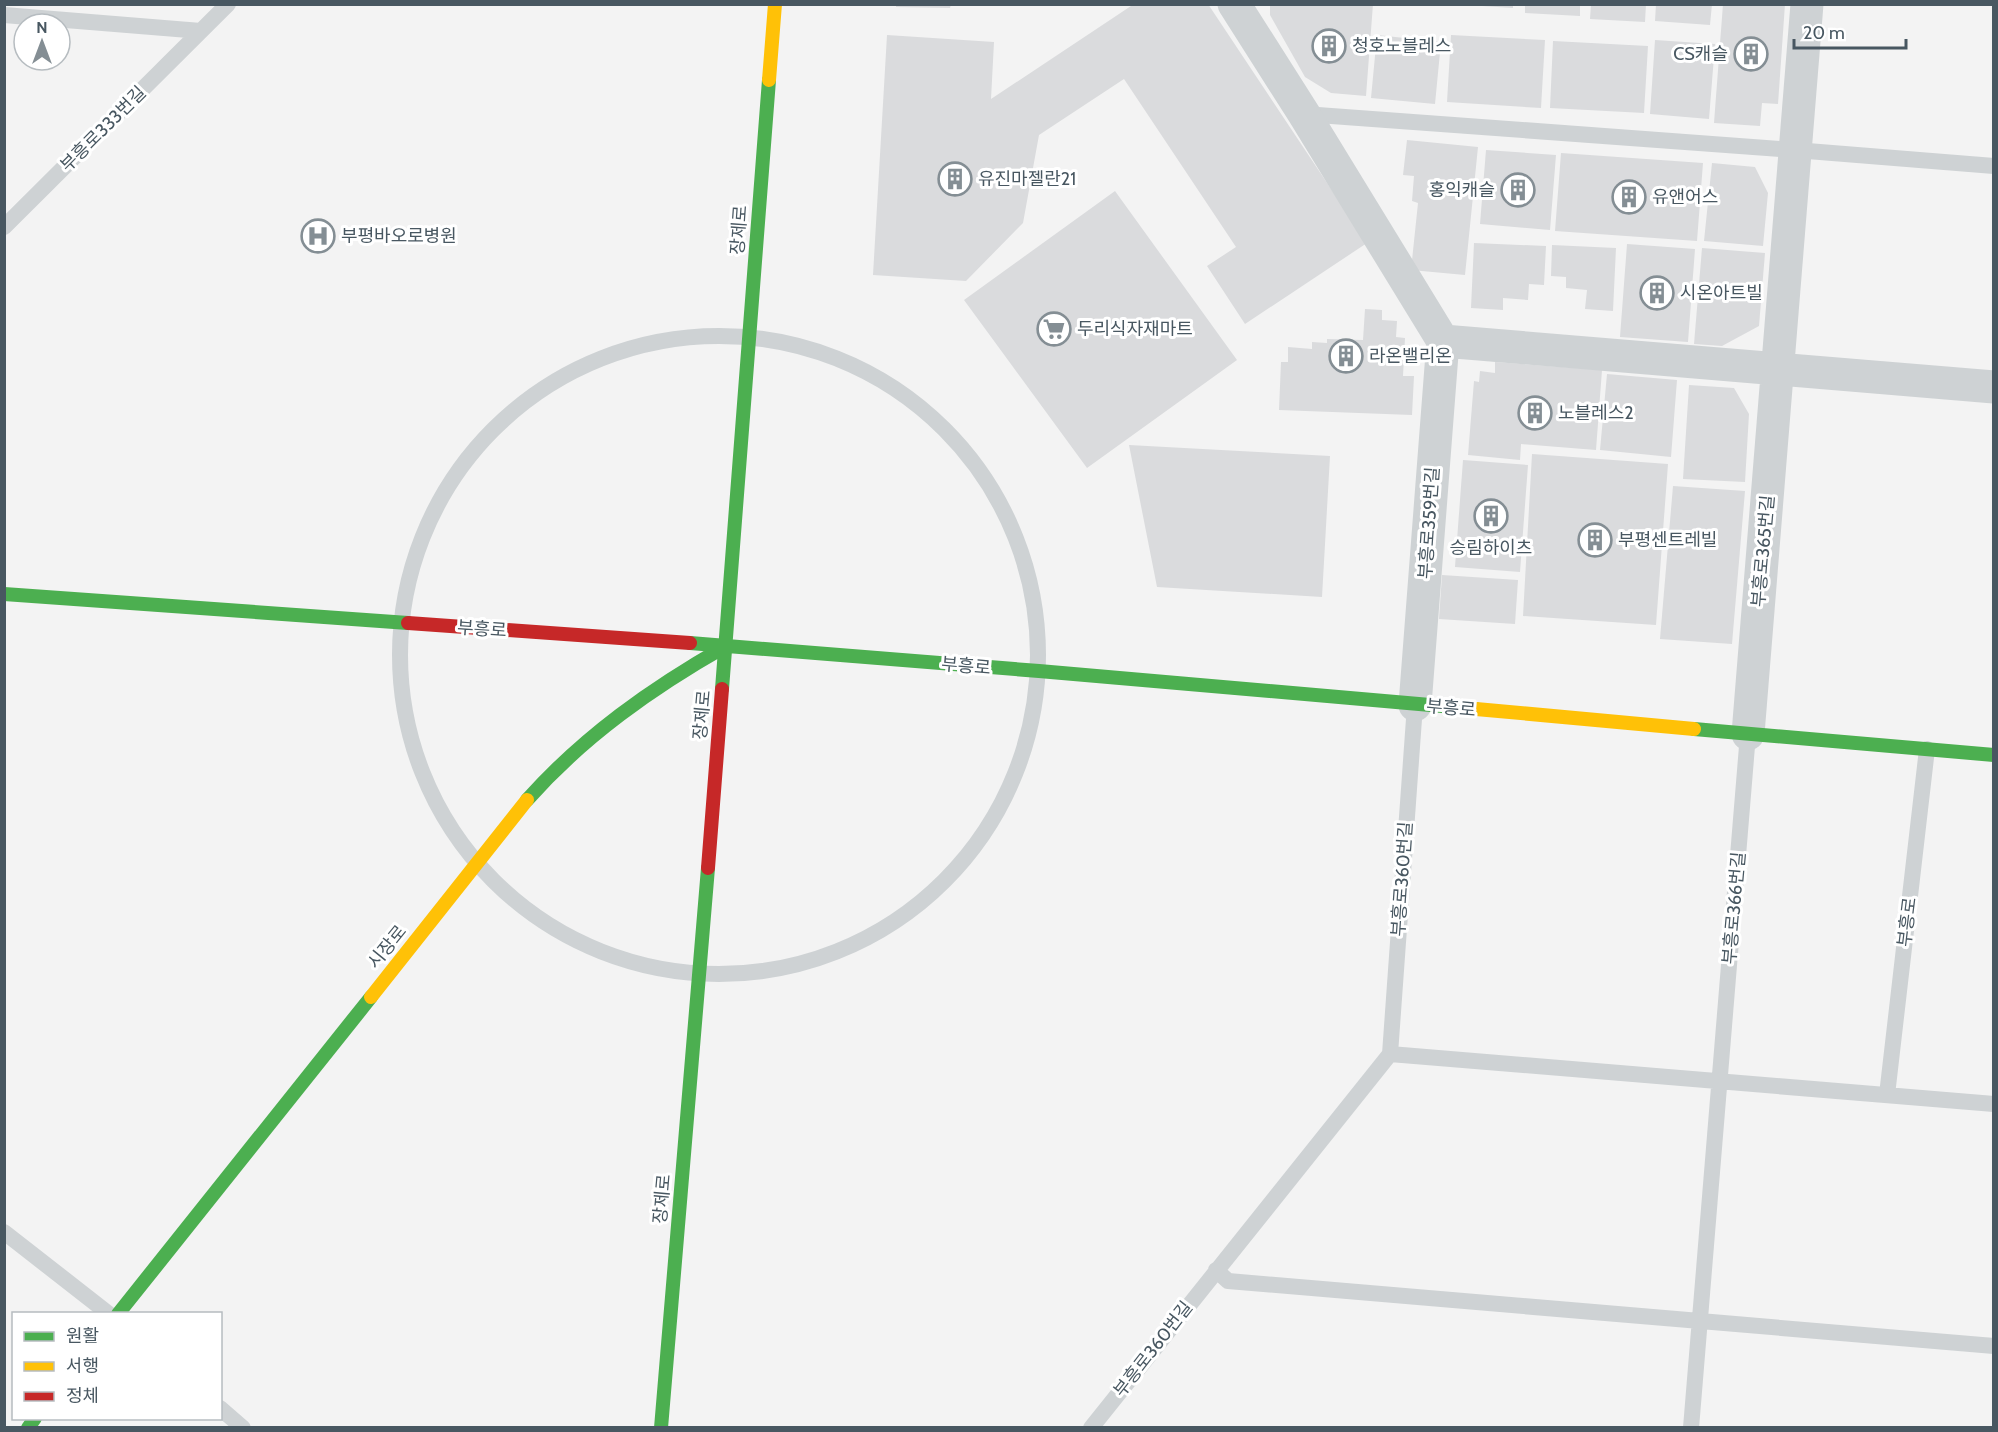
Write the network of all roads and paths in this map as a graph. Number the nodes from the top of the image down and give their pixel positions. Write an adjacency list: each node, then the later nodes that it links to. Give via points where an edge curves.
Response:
1 (228, 4): 6 (lane, 부흥로333번길)
2 (775, 4): 11 (main road, 장제로)
3 (1234, 4): 7 (street)
4 (1807, 4): 8 (street, 부흥로365번길)
5 (4, 15): 6 (lane)
6 (201, 31): 10 (lane, 부흥로333번길)
7 (1304, 114): 8 (lane); 12 (street)
8 (1795, 150): 9 (lane); 13 (street, 부흥로365번길)
9 (1994, 166)
10 (4, 227)
11 (749, 337): 16 (lane, via 686,337 625,350 567,374 515,408 471,452 436,504 412,562); 17 (main road, 장제로); 18 (lane, via 789,344 850,363 901,392 962,446 1006,514 1022,551 1033,590)
12 (1443, 341): 13 (street); 19 (street, 부흥로359번길)
13 (1778, 369): 14 (street); 20 (street, 부흥로365번길)
14 (1994, 387)
15 (4, 594): 16 (main road, 부흥로)
16 (400, 623): 17 (main road, 부흥로); 23 (lane, via 400,688 414,751 439,811)
17 (726, 646): 18 (main road, 부흥로); 23 (main road, 시장로, via 668,680 604,726 560,765 509,820); 24 (main road, 장제로)
18 (1039, 671): 19 (main road, 부흥로); 24 (lane, via 1031,723 1008,793 968,855 932,893 872,935 823,956 783,968)
19 (1415, 705): 20 (main road, 부흥로); 25 (lane, 부흥로360번길)
20 (1748, 734): 21 (main road, 부흥로); 26 (lane, 부흥로366번길)
21 (1927, 749): 22 (main road, 부흥로); 27 (lane, 부흥로)
22 (1994, 755)
23 (477, 864): 24 (lane, via 520,905 554,929 600,951 648,966); 32 (main road, 시장로)
24 (698, 973): 37 (main road, 장제로)
25 (1390, 1054): 26 (lane); 30 (lane, 부흥로360번길)
26 (1720, 1081): 27 (lane); 33 (lane, 부흥로366번길)
27 (1887, 1095): 28 (lane)
28 (1994, 1104)
29 (4, 1232): 31 (lane)
30 (1216, 1270): 33 (lane, via 1228,1281); 38 (lane, 부흥로360번길)
31 (106, 1312)
32 (120, 1312)
33 (1701, 1321): 34 (lane); 39 (lane, 부흥로366번길)
34 (1994, 1346)
35 (222, 1410): 36 (lane)
36 (243, 1428)
37 (661, 1428)
38 (1091, 1428)
39 (1691, 1428)

